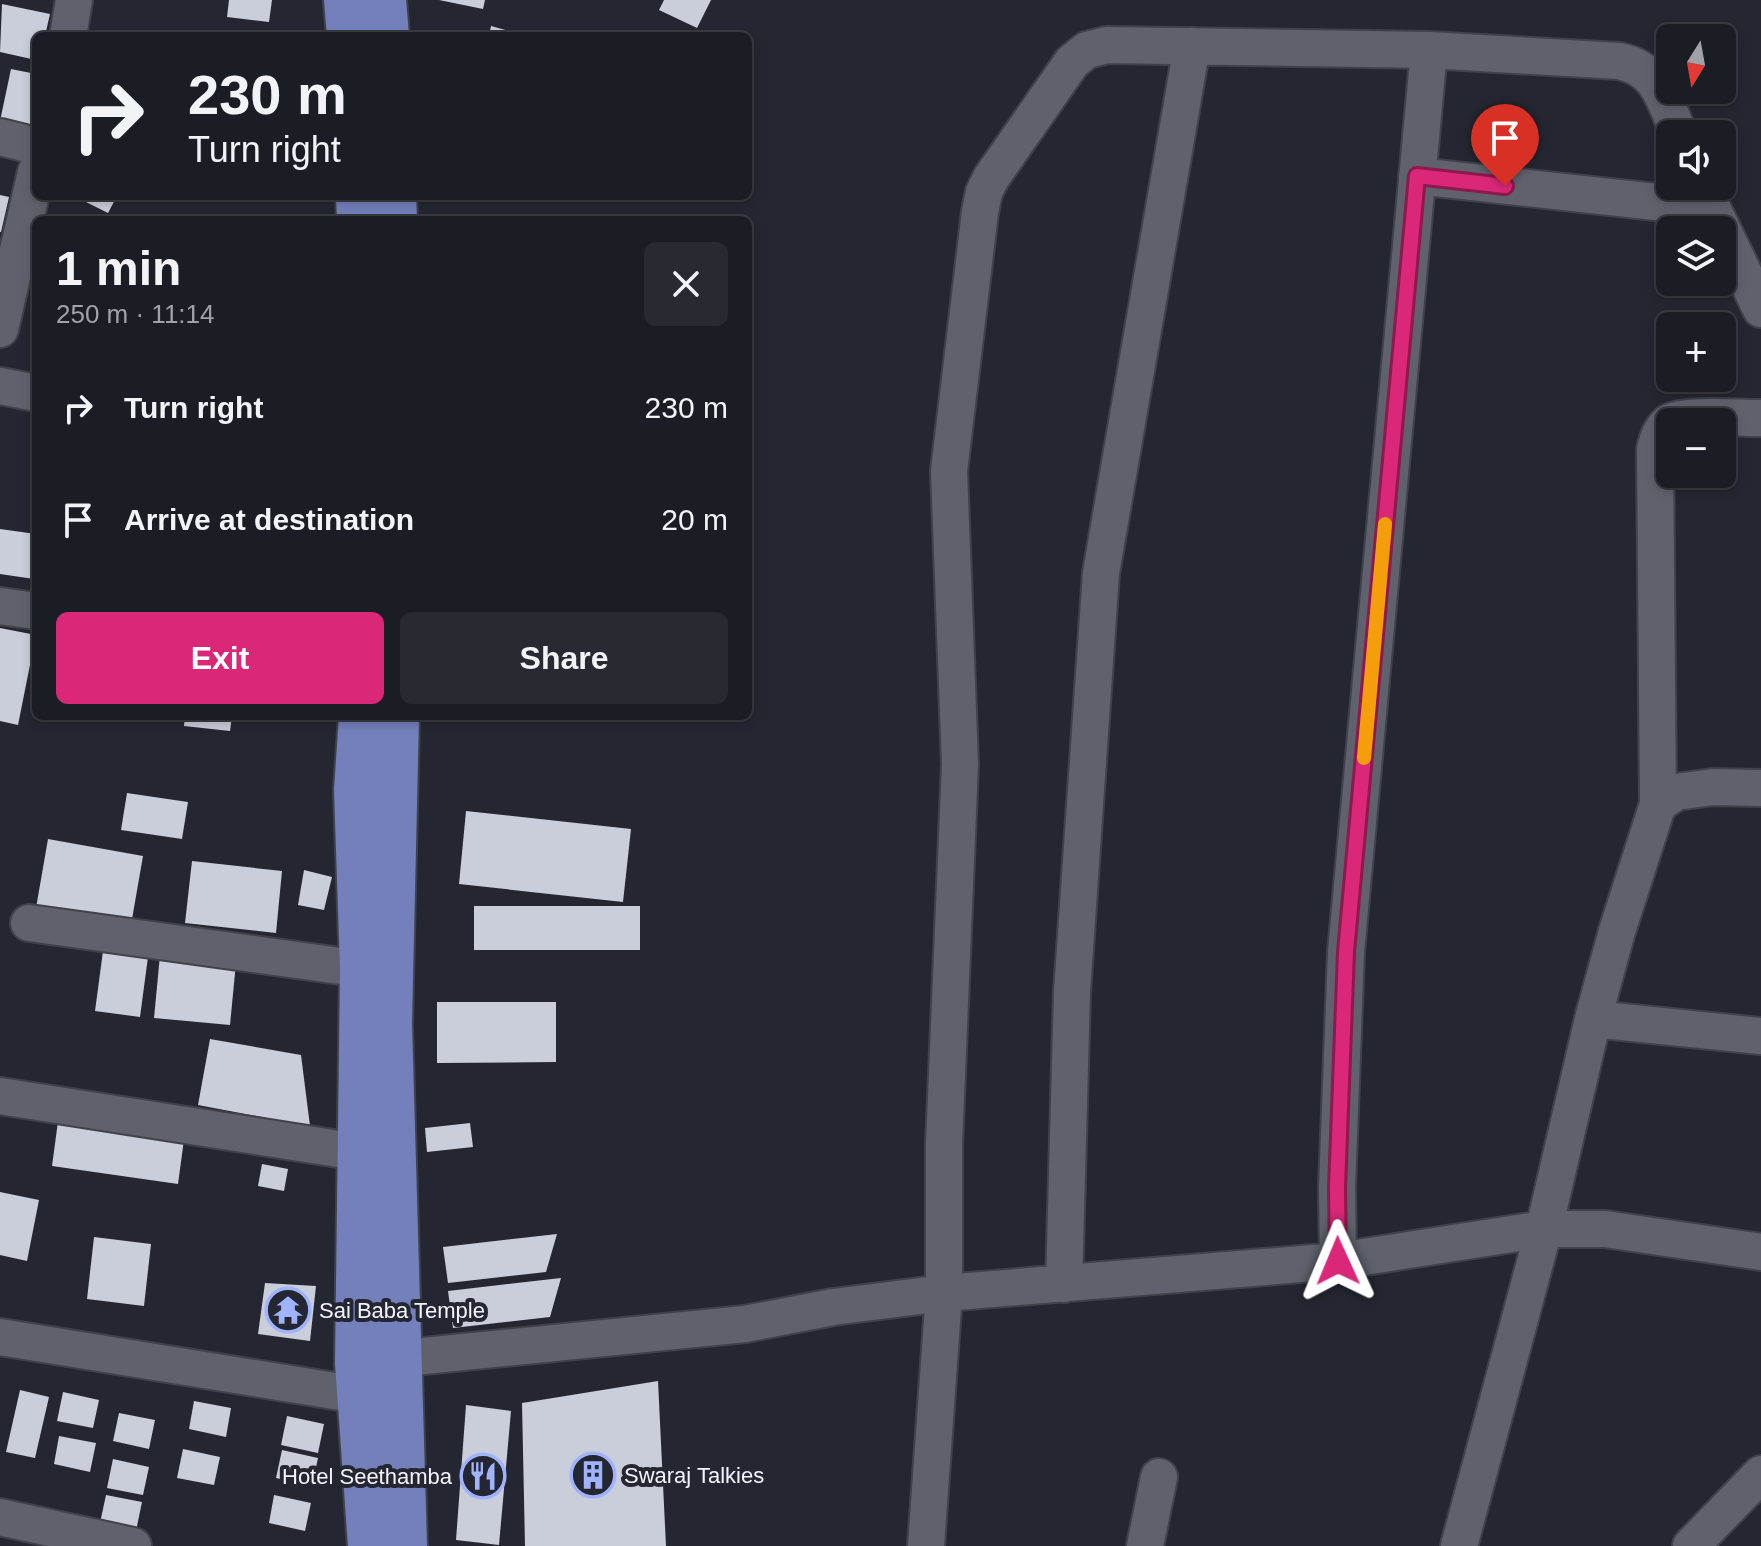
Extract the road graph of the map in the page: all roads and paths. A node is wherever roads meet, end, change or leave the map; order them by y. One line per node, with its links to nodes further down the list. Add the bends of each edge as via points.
1 (74, 0): 4 (street)
2 (346, 0): 5 (main road)
3 (384, 0): 6 (main road)
4 (69, 32)
5 (349, 32)
6 (387, 32)
7 (1192, 46): 8 (street); 36 (street, via 1101,573 1072,992); 37 (street, via 1107,45 1087,50 1072,62 984,192 948,488 960,764 944,1145)
8 (1429, 50): 9 (street, via 1635,64 1650,74); 12 (street)
9 (1672, 120)
10 (0, 137): 11 (street)
11 (32, 145)
12 (1417, 176): 14 (street); 35 (street, via 1346,952)
13 (32, 189): 17 (street)
14 (1656, 193)
15 (1707, 200): 16 (street)
16 (1761, 309)
17 (0, 329)
18 (0, 386): 19 (street)
19 (32, 392)
20 (1761, 418): 26 (street, via 1684,418 1670,422 1658,436)
21 (0, 606): 22 (street)
22 (32, 610)
23 (361, 720): 28 (main road, via 356,790)
24 (397, 720): 39 (main road, via 390,1024 395,1135)
25 (1761, 788): 26 (street, via 1676,792)
26 (1658, 804): 29 (street)
27 (29, 923): 28 (street)
28 (362, 969): 32 (main road)
29 (1593, 1019): 30 (street); 33 (street)
30 (1761, 1036)
31 (0, 1096): 32 (street)
32 (358, 1152): 39 (main road)
33 (1544, 1229): 34 (street, via 1605,1229); 35 (street); 48 (street)
34 (1761, 1252)
35 (1338, 1261): 36 (street)
36 (1064, 1284): 37 (street)
37 (944, 1293): 39 (street); 46 (street)
38 (0, 1337): 39 (street)
39 (371, 1372): 44 (main road); 45 (main road)
40 (1761, 1474): 49 (street)
41 (1159, 1477): 47 (street)
42 (0, 1517): 43 (street)
43 (133, 1546)
44 (370, 1546)
45 (405, 1546)
46 (926, 1546)
47 (1145, 1546)
48 (1459, 1546)
49 (1691, 1546)

